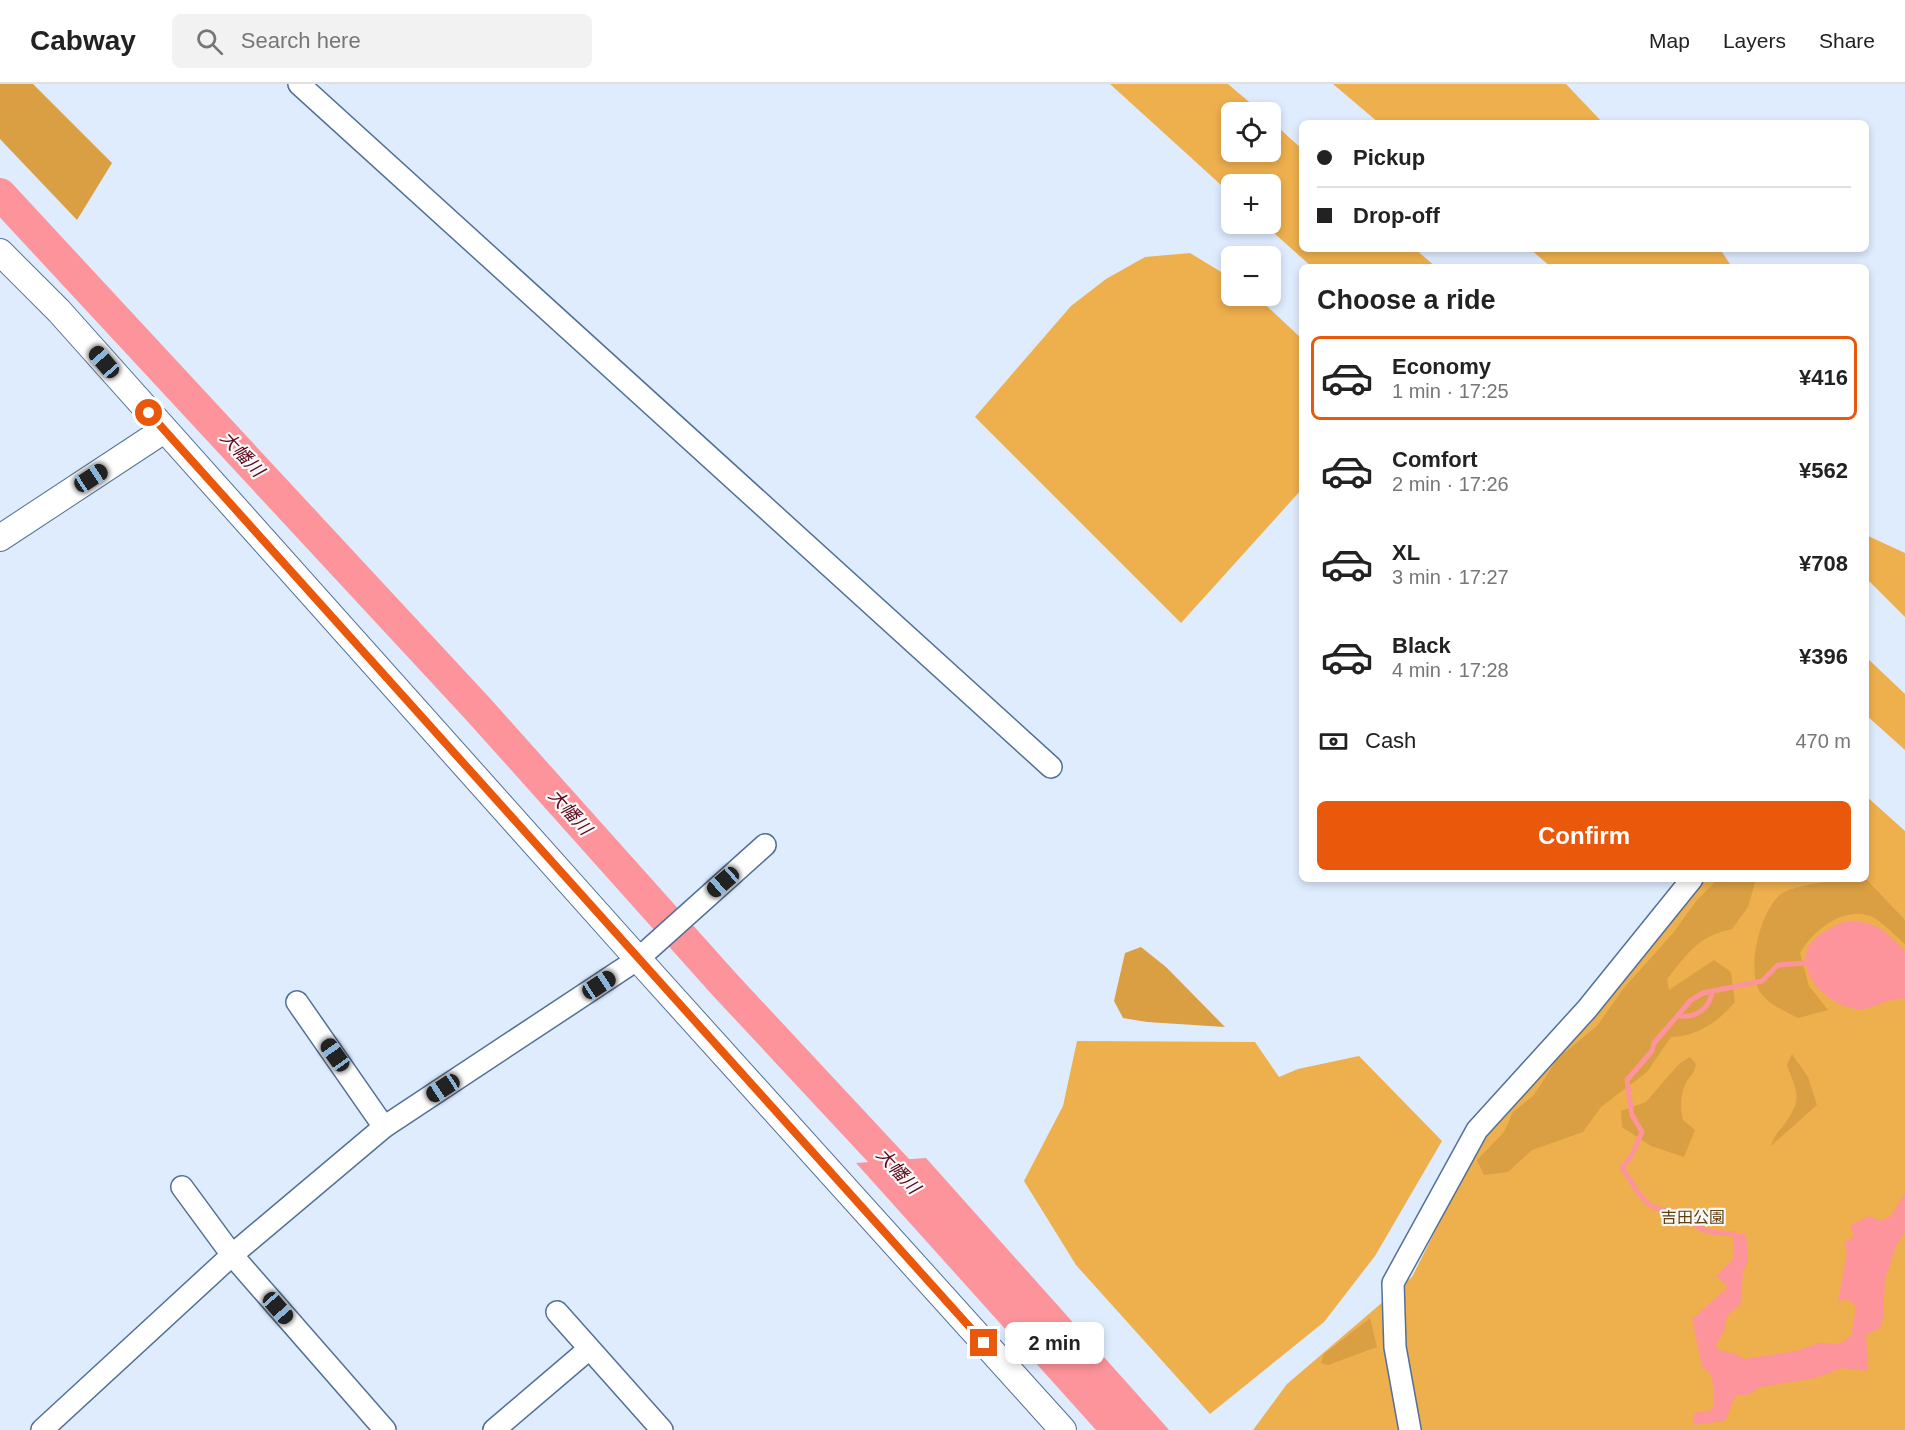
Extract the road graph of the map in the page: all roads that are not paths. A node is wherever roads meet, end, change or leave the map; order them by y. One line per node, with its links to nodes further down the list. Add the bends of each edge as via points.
1 (298, 84): 5 (street)
2 (0, 252): 3 (street, via 59,311)
3 (164, 430): 4 (street); 8 (street)
4 (0, 538)
5 (1051, 767)
6 (765, 845): 8 (street)
7 (1690, 882): 20 (street, via 1587,1009 1477,1130 1393,1283 1395,1347)
8 (646, 952): 10 (street); 19 (street)
9 (297, 1002): 10 (street)
10 (384, 1127): 12 (street)
11 (182, 1187): 12 (street)
12 (232, 1255): 16 (street); 17 (street)
13 (557, 1312): 14 (street)
14 (589, 1349): 15 (street); 18 (street)
15 (652, 1427)
16 (42, 1430)
17 (385, 1430)
18 (494, 1430)
19 (1063, 1430)
20 (1410, 1430)

